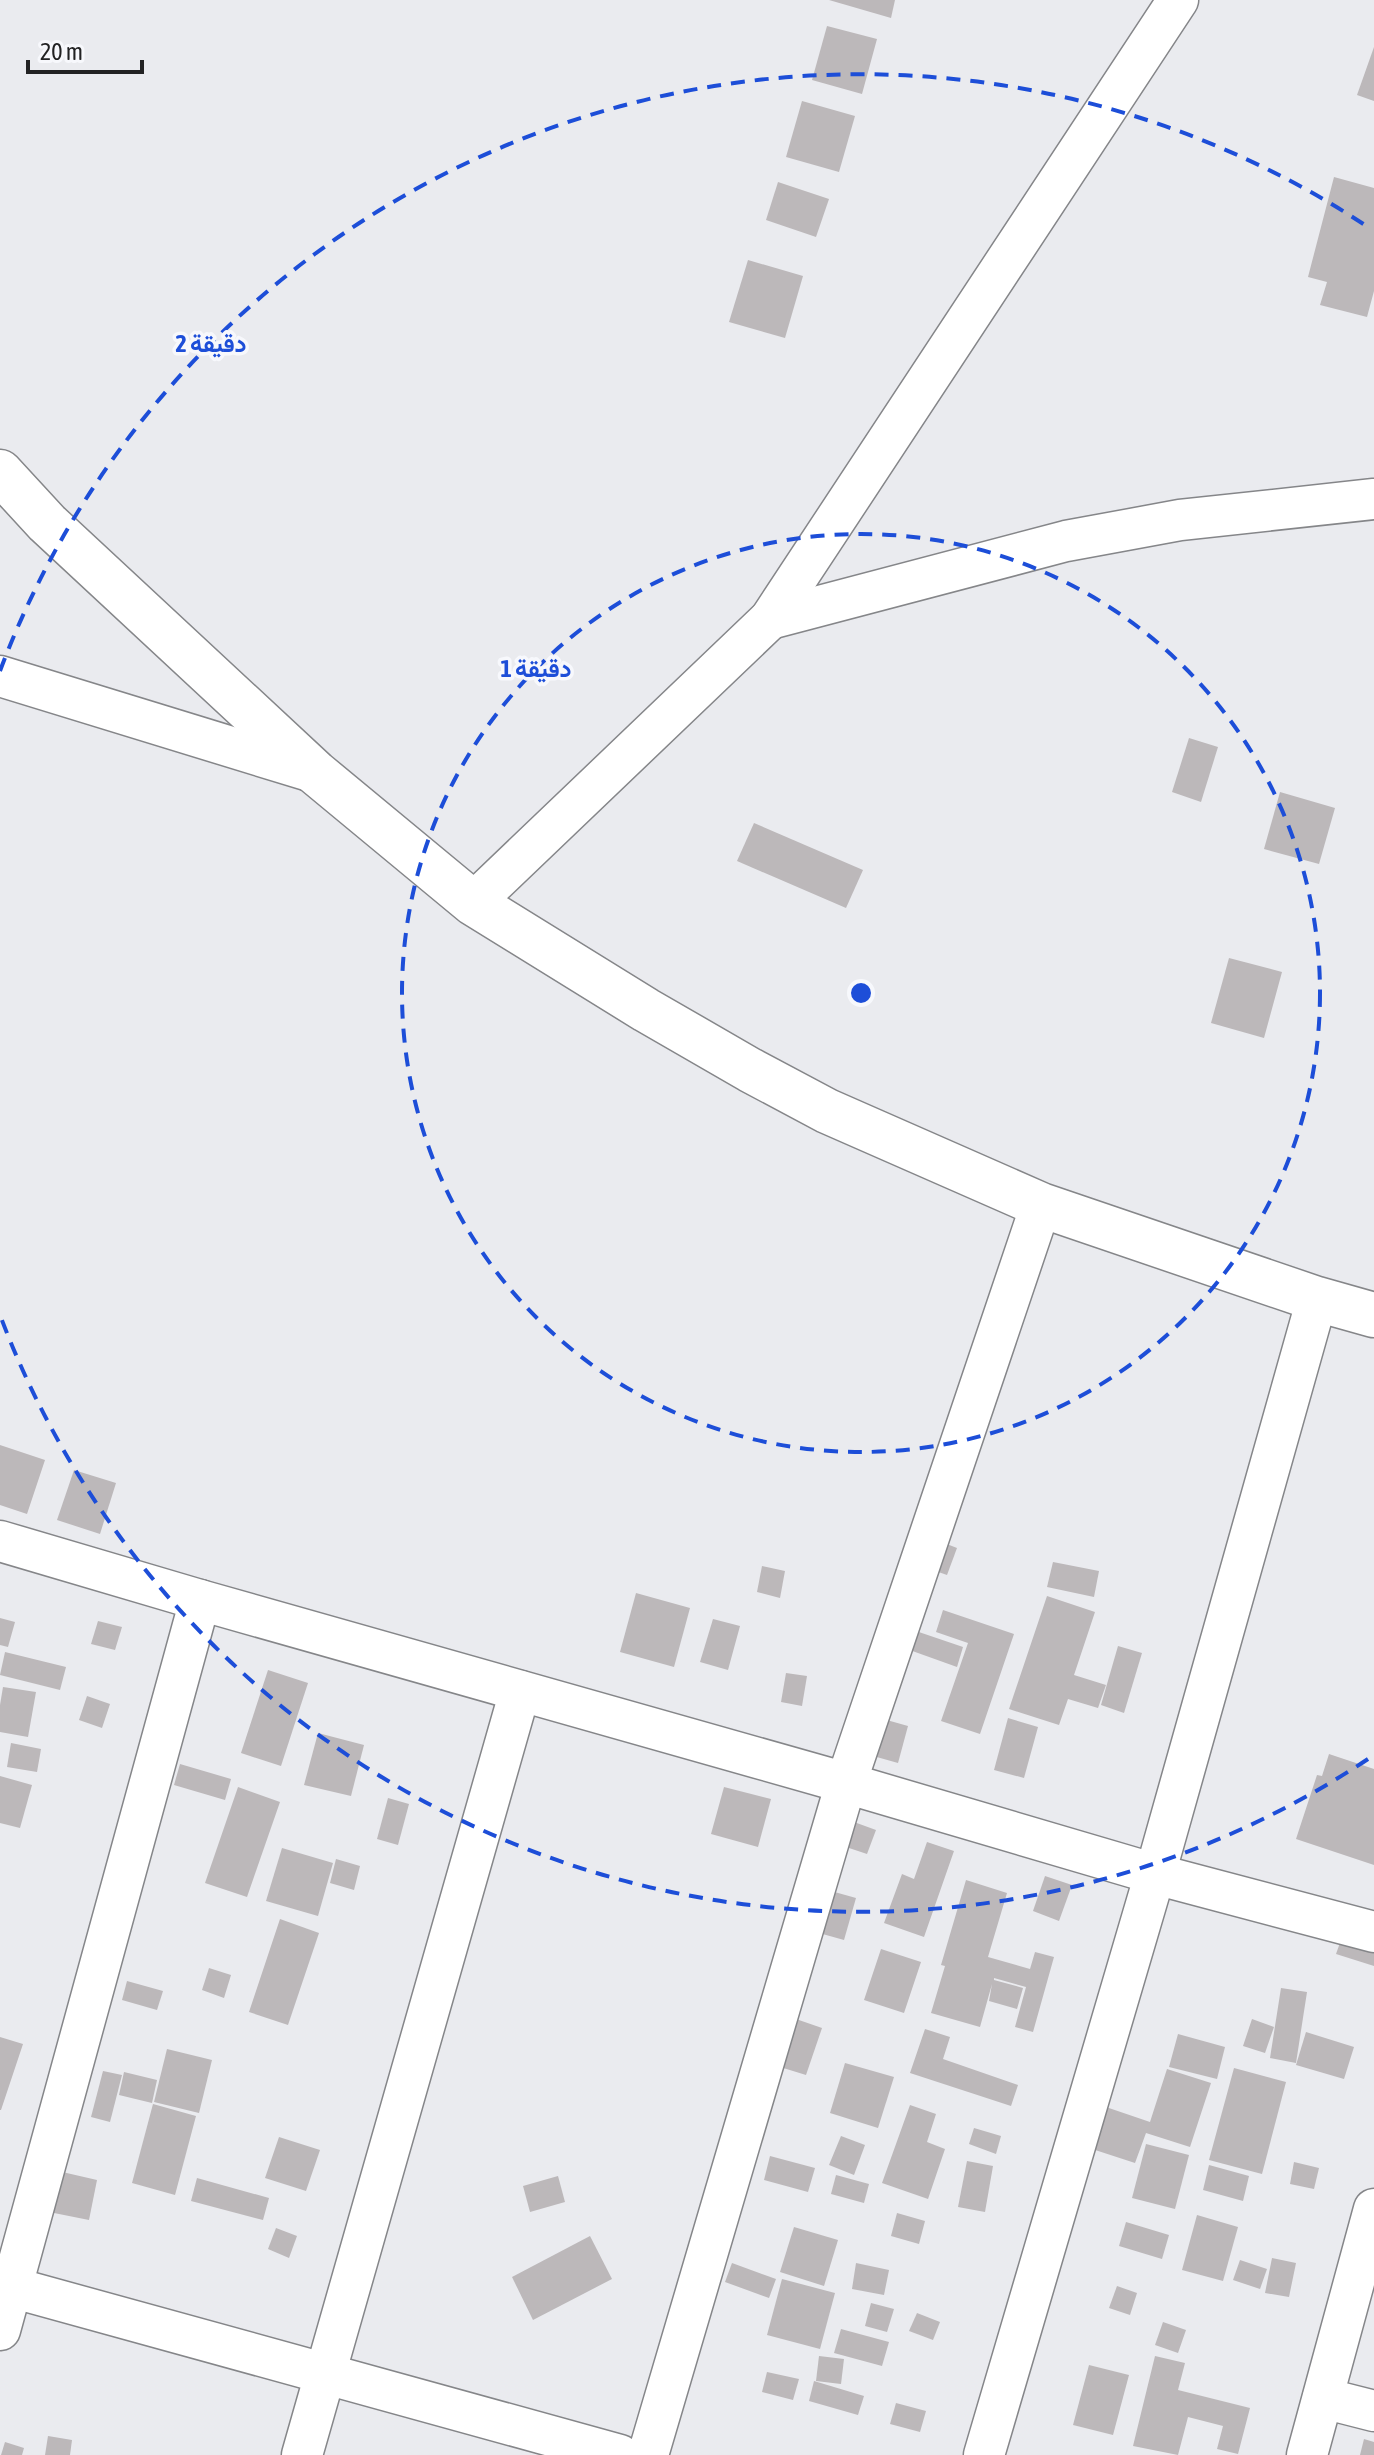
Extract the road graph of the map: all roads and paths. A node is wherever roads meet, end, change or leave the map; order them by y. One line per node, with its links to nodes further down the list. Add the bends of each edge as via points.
1 (1178, 0): 4 (street)
2 (0, 472): 6 (main road, via 47,523)
3 (1374, 499): 4 (street, via 1180,520 1066,541)
4 (770, 619): 7 (street)
5 (0, 676): 6 (street)
6 (316, 773): 7 (main road)
7 (473, 903): 8 (main road, via 788,1091)
8 (1041, 1205): 9 (main road); 14 (street)
9 (1317, 1299): 10 (main road); 15 (street)
10 (1374, 1315)
11 (0, 1541): 12 (street)
12 (200, 1600): 13 (street); 18 (street)
13 (520, 1691): 14 (street); 20 (street)
14 (846, 1783): 15 (street); 25 (street)
15 (1155, 1874): 16 (street); 26 (street)
16 (1374, 1932)
17 (1374, 2209): 21 (street)
18 (6, 2286): 19 (street); 20 (street)
19 (0, 2330)
20 (324, 2373): 23 (street); 24 (street)
21 (1323, 2398): 22 (street); 27 (street)
22 (1374, 2411)
23 (302, 2455)
24 (620, 2455)
25 (648, 2455)
26 (984, 2455)
27 (1307, 2455)

